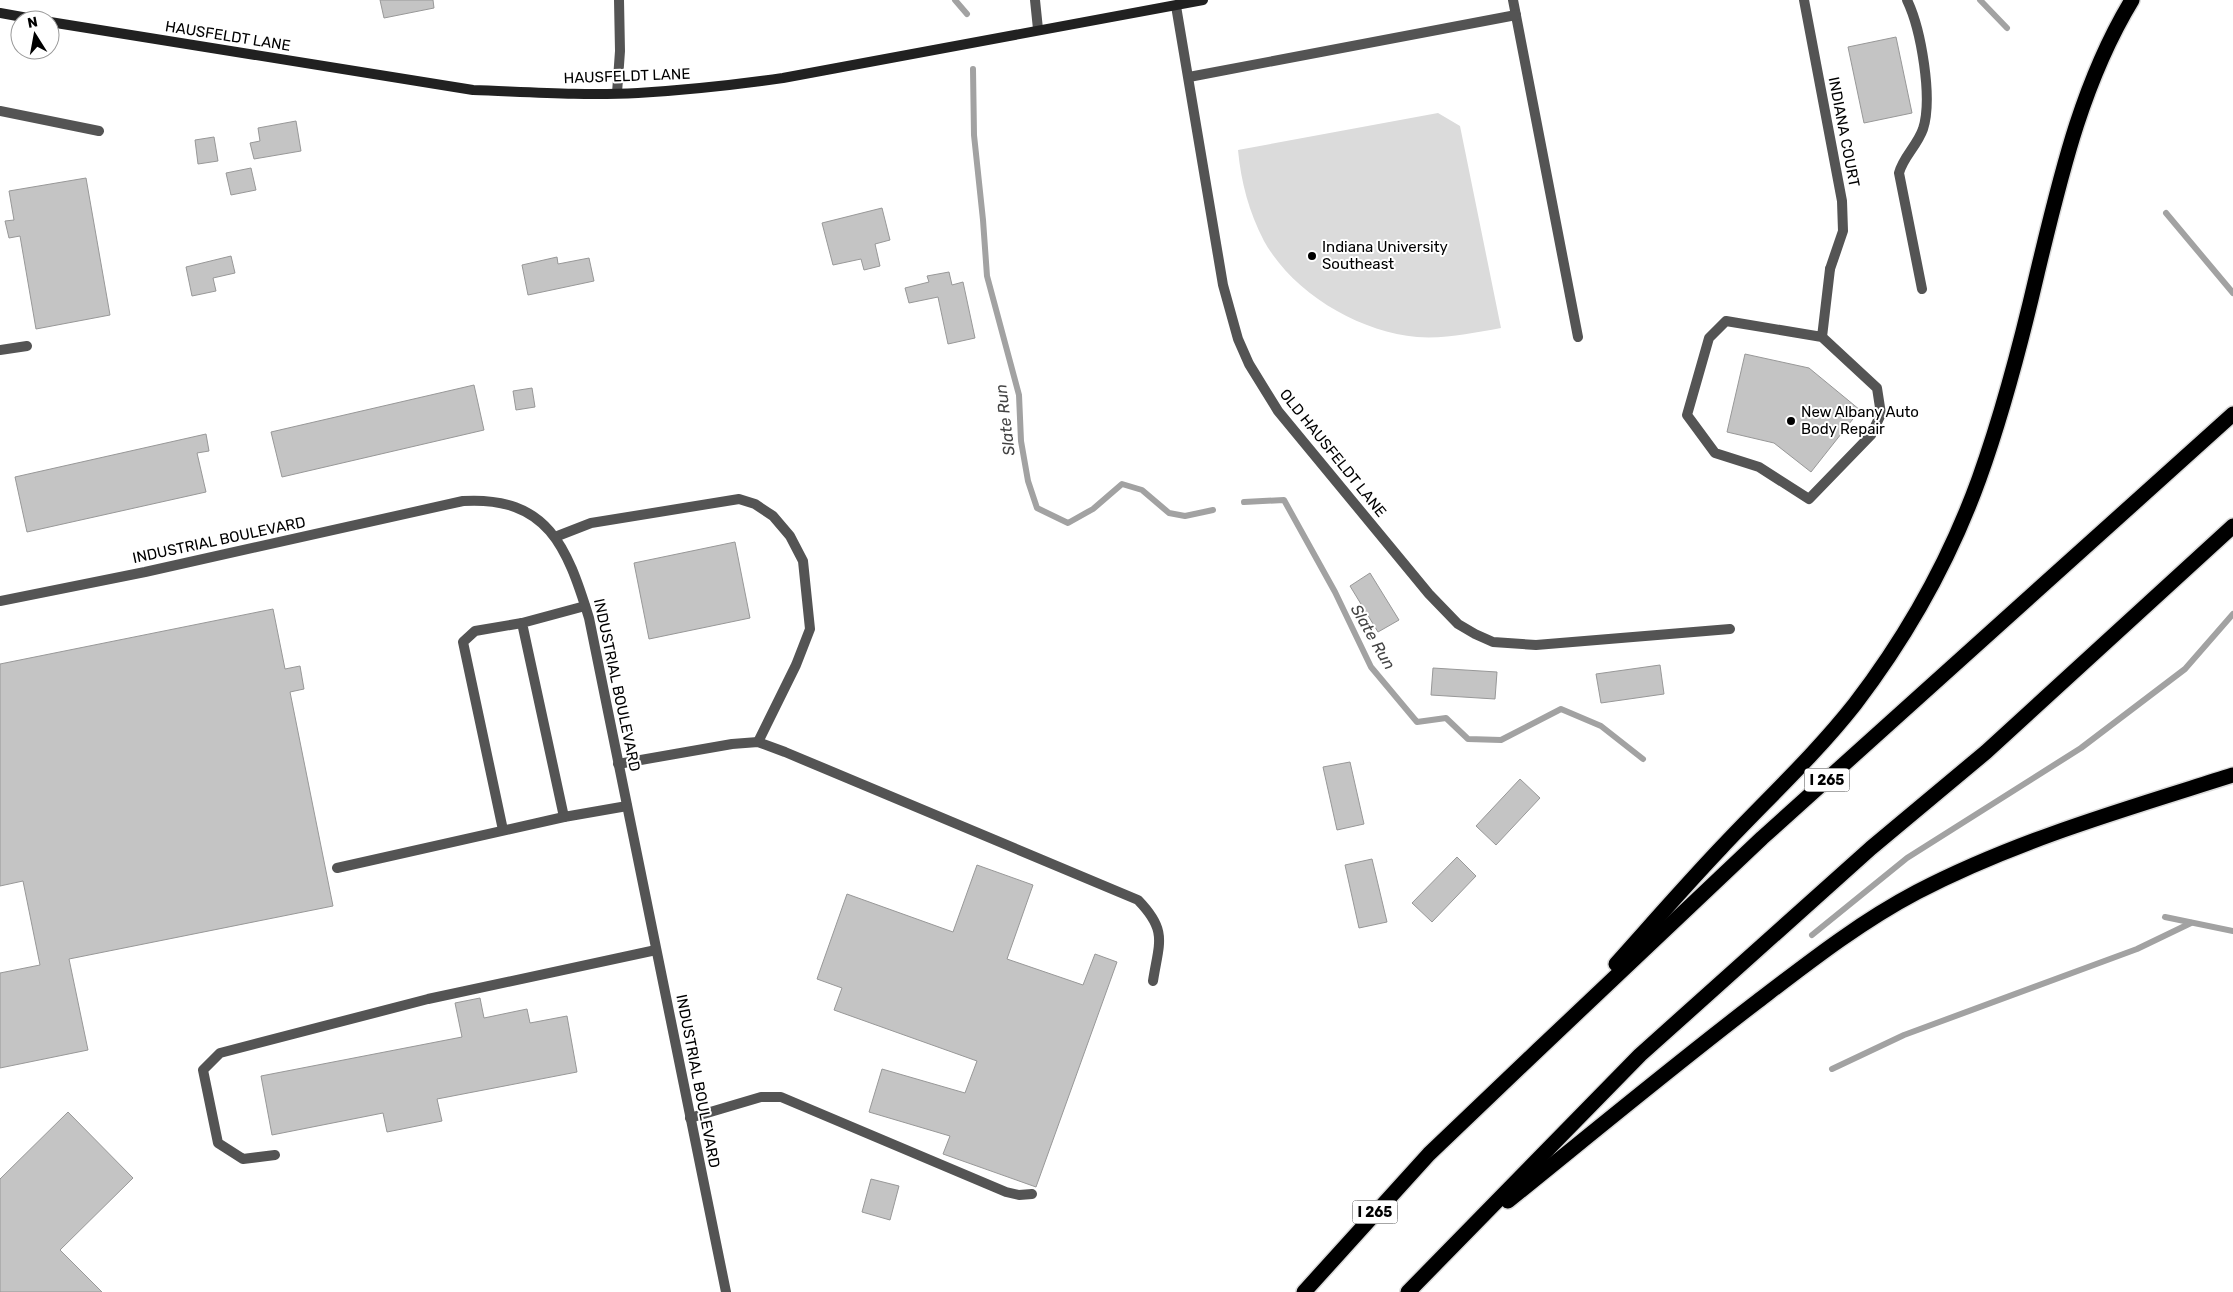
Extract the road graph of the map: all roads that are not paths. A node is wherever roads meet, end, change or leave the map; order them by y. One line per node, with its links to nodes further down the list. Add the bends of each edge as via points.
1 (620, 0): 13 (street)
2 (1035, 0): 11 (street)
3 (1203, 0): 8 (street, HAUSFELDT LANE)
4 (1513, 0): 9 (street)
5 (1804, 0): 17 (street, INDIANA COURT, via 1842,201 1843,230 1830,269)
6 (1907, 0): 16 (street, via 1921,44 1926,114 1917,143 1902,163 1899,173)
7 (2132, 0): 37 (highway, via 2094,74 2074,128 1998,421 1954,540 1925,597 1892,652 1813,753 1716,854)
8 (1176, 6): 11 (street, HAUSFELDT LANE); 12 (street, OLD HAUSFELDT LANE)
9 (1516, 15): 12 (street); 18 (street)
10 (60, 24): 13 (street, HAUSFELDT LANE, via 473,90 526,94)
11 (1038, 29): 13 (street, HAUSFELDT LANE, via 774,79 712,88)
12 (1189, 77): 27 (street, OLD HAUSFELDT LANE, via 1223,285 1238,339 1249,364 1278,411 1434,600 1458,624 1475,634 1493,642 1513,644)
13 (617, 93)
14 (0, 111): 15 (street)
15 (99, 131)
16 (1922, 289)
17 (1822, 337): 17 (street, via 1726,321 1709,338 1687,415 1715,453 1759,468 1809,499 1871,435 1882,414 1877,388)
18 (1578, 338)
19 (27, 346): 20 (street)
20 (0, 350)
21 (2233, 414): 37 (highway, I 265, via 1769,832)
22 (2233, 526): 41 (highway, via 1986,752 1871,848 1640,1055)
23 (555, 536): 24 (street, INDUSTRIAL BOULEVARD, via 531,514 510,504 488,499 463,501 174,566); 25 (street, INDUSTRIAL BOULEVARD, via 562,545); 28 (street, via 591,523 739,499 755,504 772,516 790,536 803,561 810,629)
24 (0, 601)
25 (585, 606): 26 (street); 29 (street, INDUSTRIAL BOULEVARD)
26 (522, 623): 32 (street); 33 (street, via 475,631 463,642)
27 (1730, 629)
28 (758, 742): 29 (street); 36 (street, via 1138,900 1150,913 1160,936)
29 (618, 764): 31 (street, INDUSTRIAL BOULEVARD)
30 (2233, 775): 41 (highway, via 2018,847 1916,893 1867,922 1692,1051)
31 (627, 806): 32 (street); 35 (street, INDUSTRIAL BOULEVARD)
32 (564, 817): 33 (street)
33 (503, 830): 34 (street)
34 (337, 868)
35 (656, 950): 38 (street, INDUSTRIAL BOULEVARD); 39 (street, via 428,999 220,1054 203,1070 218,1143 243,1158)
36 (1153, 981)
37 (1538, 1050): 43 (highway, I 265, via 1429,1154)
38 (690, 1118): 40 (street, via 760,1097 781,1097 1006,1192); 42 (street, INDUSTRIAL BOULEVARD)
39 (275, 1155)
40 (1032, 1194)
41 (1450, 1248): 44 (highway)
42 (726, 1292)
43 (1304, 1292)
44 (1408, 1292)

